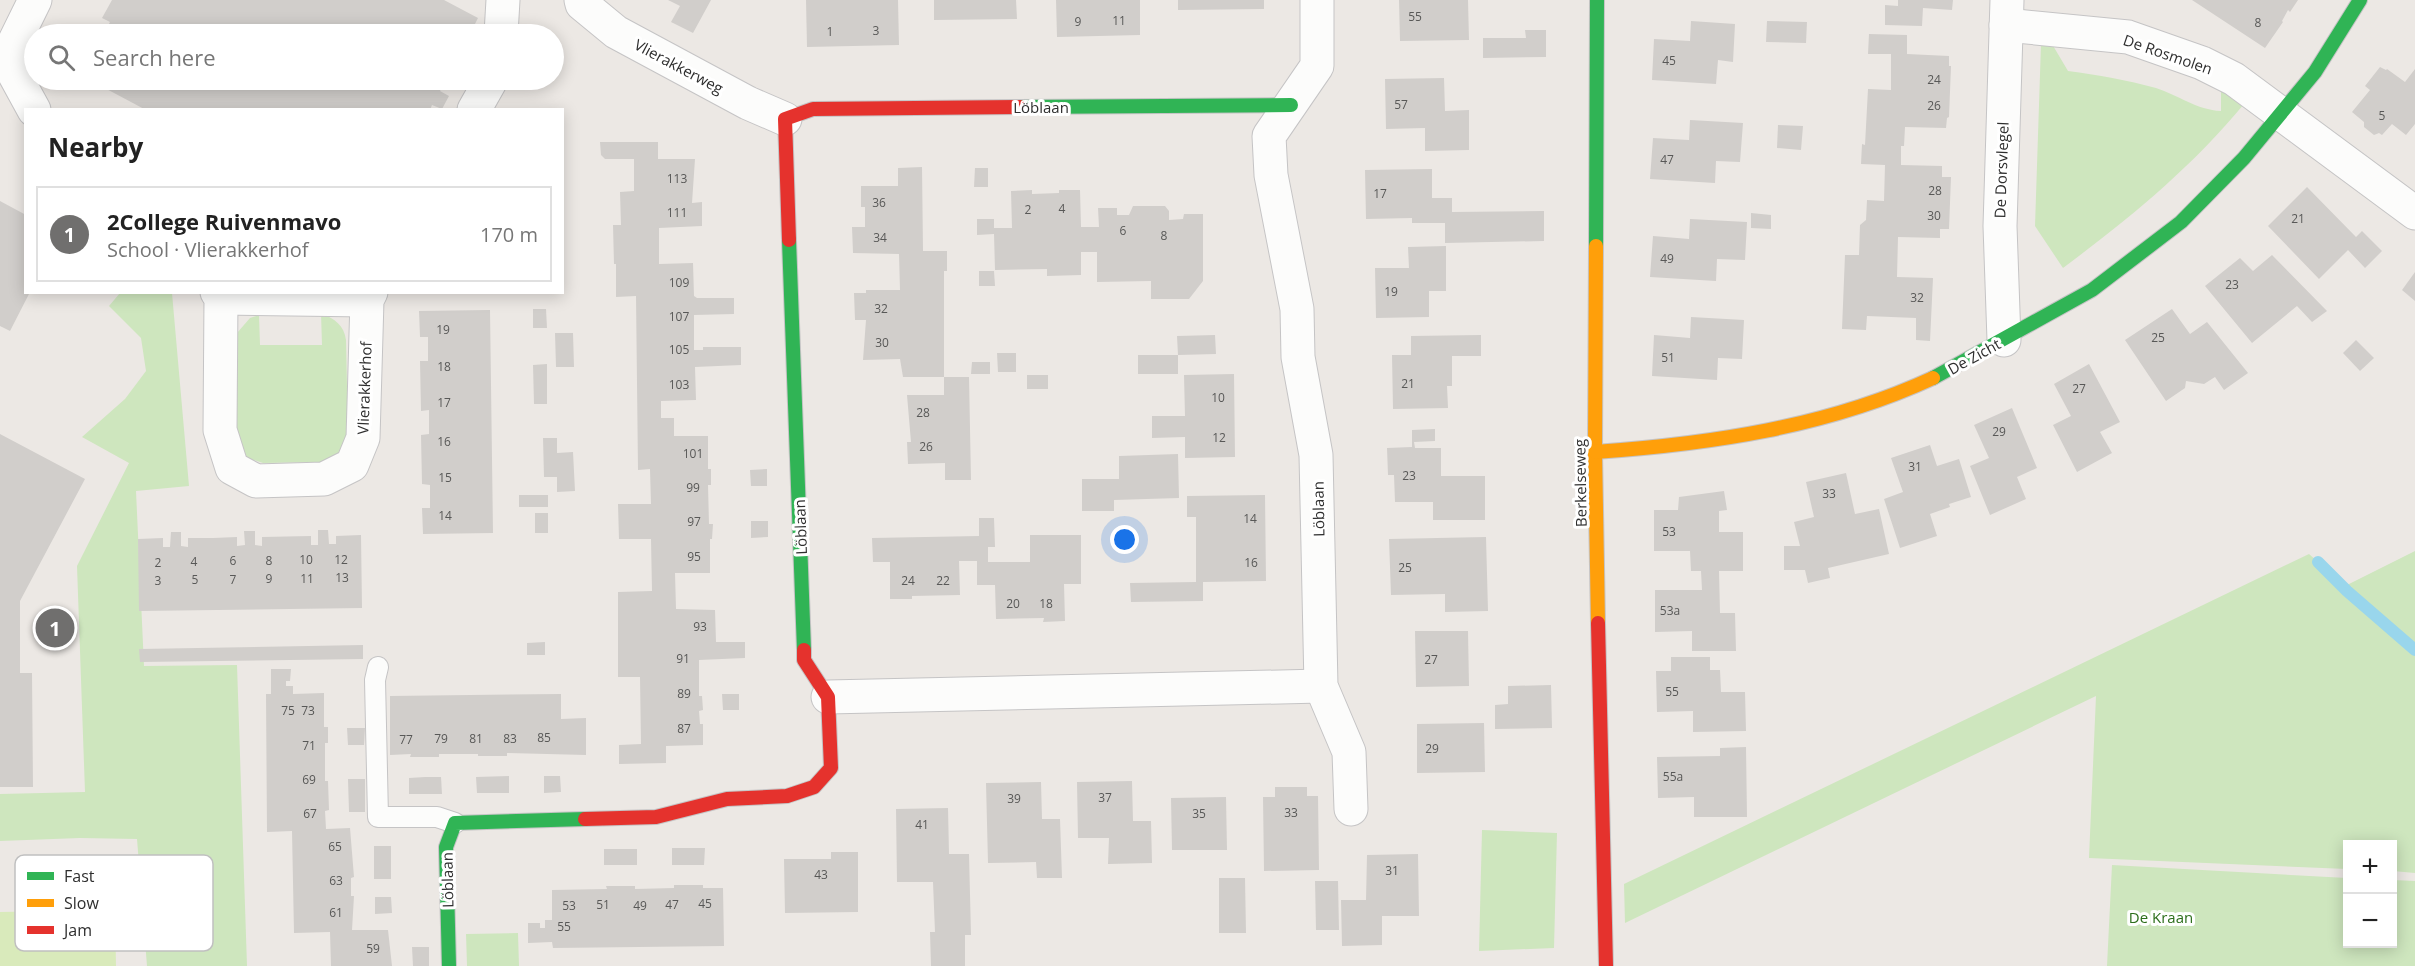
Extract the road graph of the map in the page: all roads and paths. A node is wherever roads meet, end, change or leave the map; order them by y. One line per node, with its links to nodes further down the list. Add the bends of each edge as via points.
1 (35, 0): 11 (street, via 6,59)
2 (502, 0): 8 (street)
3 (581, 0): 14 (street, Vlierakkerweg, via 616,32)
4 (1317, 0): 10 (street, via 1317,66)
5 (1597, 0): 19 (street, Berkelseweg)
6 (2360, 0): 13 (street, De Zicht, via 2315,72)
7 (2006, 13): 13 (street, De Rosmolen, via 2128,37 2202,63 2234,79); 18 (street, De Dorsvlegel, via 2000,226)
8 (501, 24)
9 (485, 90): 12 (street)
10 (1291, 105): 14 (street, Löblaan, via 813,109); 21 (street, Löblaan, via 1269,136 1271,175 1297,309 1298,357 1316,455)
11 (33, 108)
12 (475, 108)
13 (2281, 113): 15 (street); 18 (street, De Zicht, via 2244,158 2181,222 2092,290)
14 (785, 119): 22 (street, Löblaan, via 804,660)
15 (2415, 213)
16 (219, 295): 17 (street, Vlierakkerhof); 17 (street, Vlierakkerhof, via 220,430 232,468 256,481 324,479 352,465 363,438)
17 (369, 296)
18 (2004, 340): 19 (street, De Zicht, via 1899,394 1823,417 1759,433)
19 (1595, 452): 26 (street, Berkelseweg)
20 (378, 667): 24 (lane, via 378,817 437,817)
21 (1322, 686): 22 (street); 23 (street, Löblaan, via 1349,752)
22 (828, 698): 24 (street, Löblaan, via 831,768 814,786 787,796 727,799 656,817)
23 (1351, 810)
24 (454, 823): 25 (street, Löblaan, via 446,847)
25 (449, 966)
26 (1606, 966)

